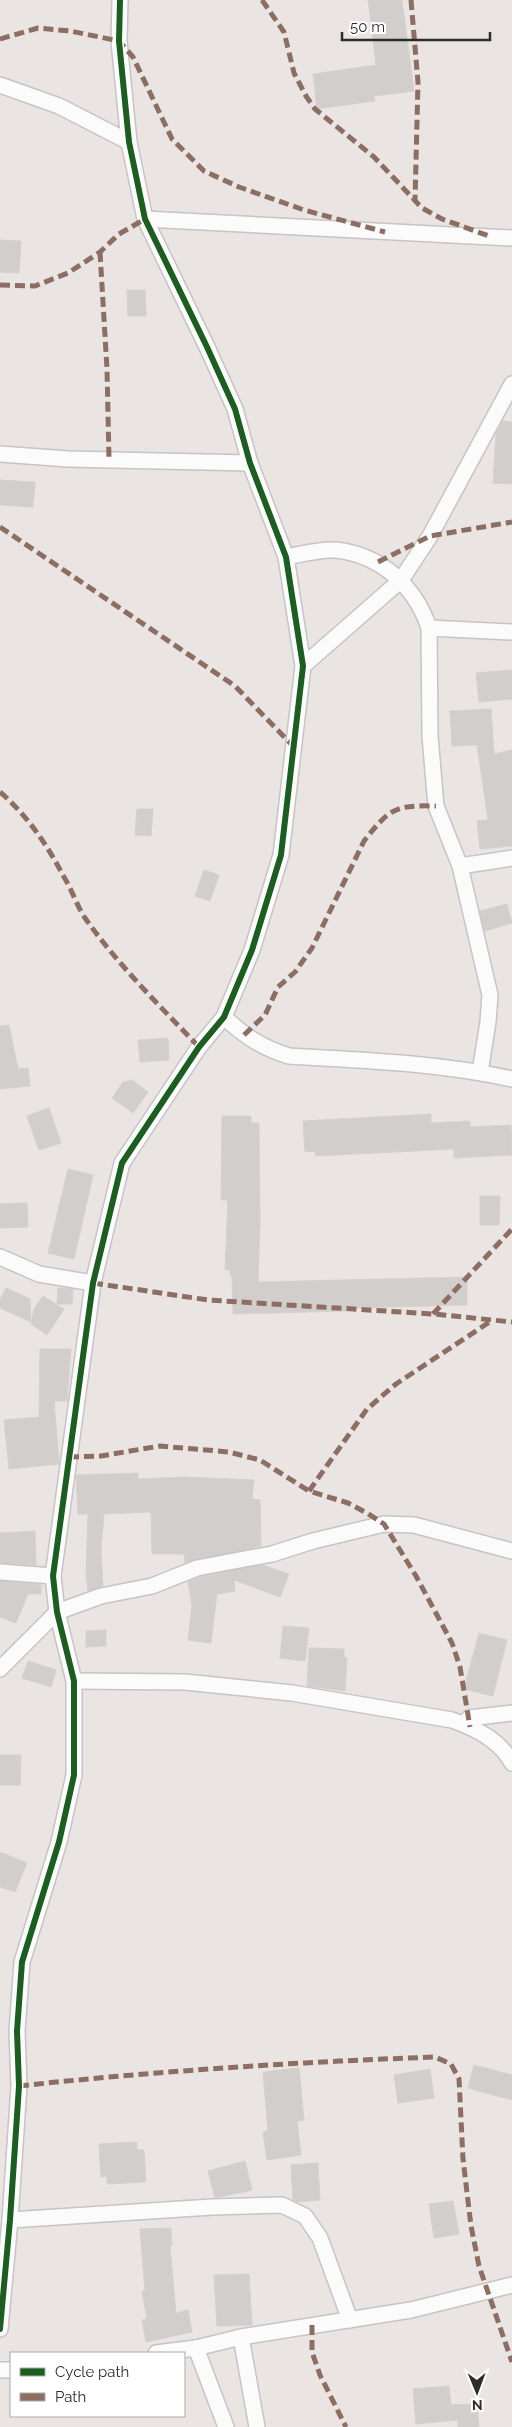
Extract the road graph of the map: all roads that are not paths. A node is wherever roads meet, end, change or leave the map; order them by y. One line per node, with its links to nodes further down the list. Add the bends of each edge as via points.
1 (120, 0): 3 (street, via 119,41)
2 (0, 85): 3 (street, via 59,106)
3 (129, 142): 4 (street)
4 (145, 219): 5 (street); 8 (street, via 235,409)
5 (512, 238)
6 (512, 384): 10 (street, via 430,536)
7 (0, 454): 8 (street)
8 (250, 463): 9 (street)
9 (286, 557): 10 (street, via 322,551 345,552 378,562); 13 (street)
10 (401, 580): 11 (street, via 418,602); 13 (street)
11 (428, 628): 12 (street); 15 (street, via 430,736 436,806)
12 (512, 632)
13 (303, 666): 16 (street, via 281,855 252,950)
14 (512, 858): 15 (street)
15 (460, 866): 17 (street, via 490,995)
16 (224, 1017): 17 (street, via 268,1050 289,1056); 20 (street, via 199,1047 122,1163)
17 (480, 1072): 18 (street)
18 (512, 1078)
19 (0, 1257): 20 (street, via 40,1274)
20 (93, 1283): 23 (street)
21 (512, 1552): 24 (street, via 414,1525 384,1524 272,1554 197,1568 152,1586 101,1596)
22 (0, 1572): 23 (street)
23 (53, 1576): 24 (street)
24 (57, 1612): 25 (street); 26 (street)
25 (0, 1669)
26 (74, 1681): 29 (street, via 185,1682 292,1693 452,1720 490,1739 507,1753); 30 (street, via 74,1775 59,1842 22,1962 17,2031 19,2086)
27 (512, 1713): 28 (street)
28 (469, 1718)
29 (512, 1763)
30 (10, 2220): 32 (street, via 282,2205 306,2216 320,2238); 33 (street)
31 (512, 2285): 32 (street, via 412,2310)
32 (350, 2320): 34 (street)
33 (0, 2329)
34 (241, 2337): 35 (street); 38 (street)
35 (196, 2348): 36 (street); 37 (street)
36 (164, 2352)
37 (226, 2427)
38 (257, 2427)

